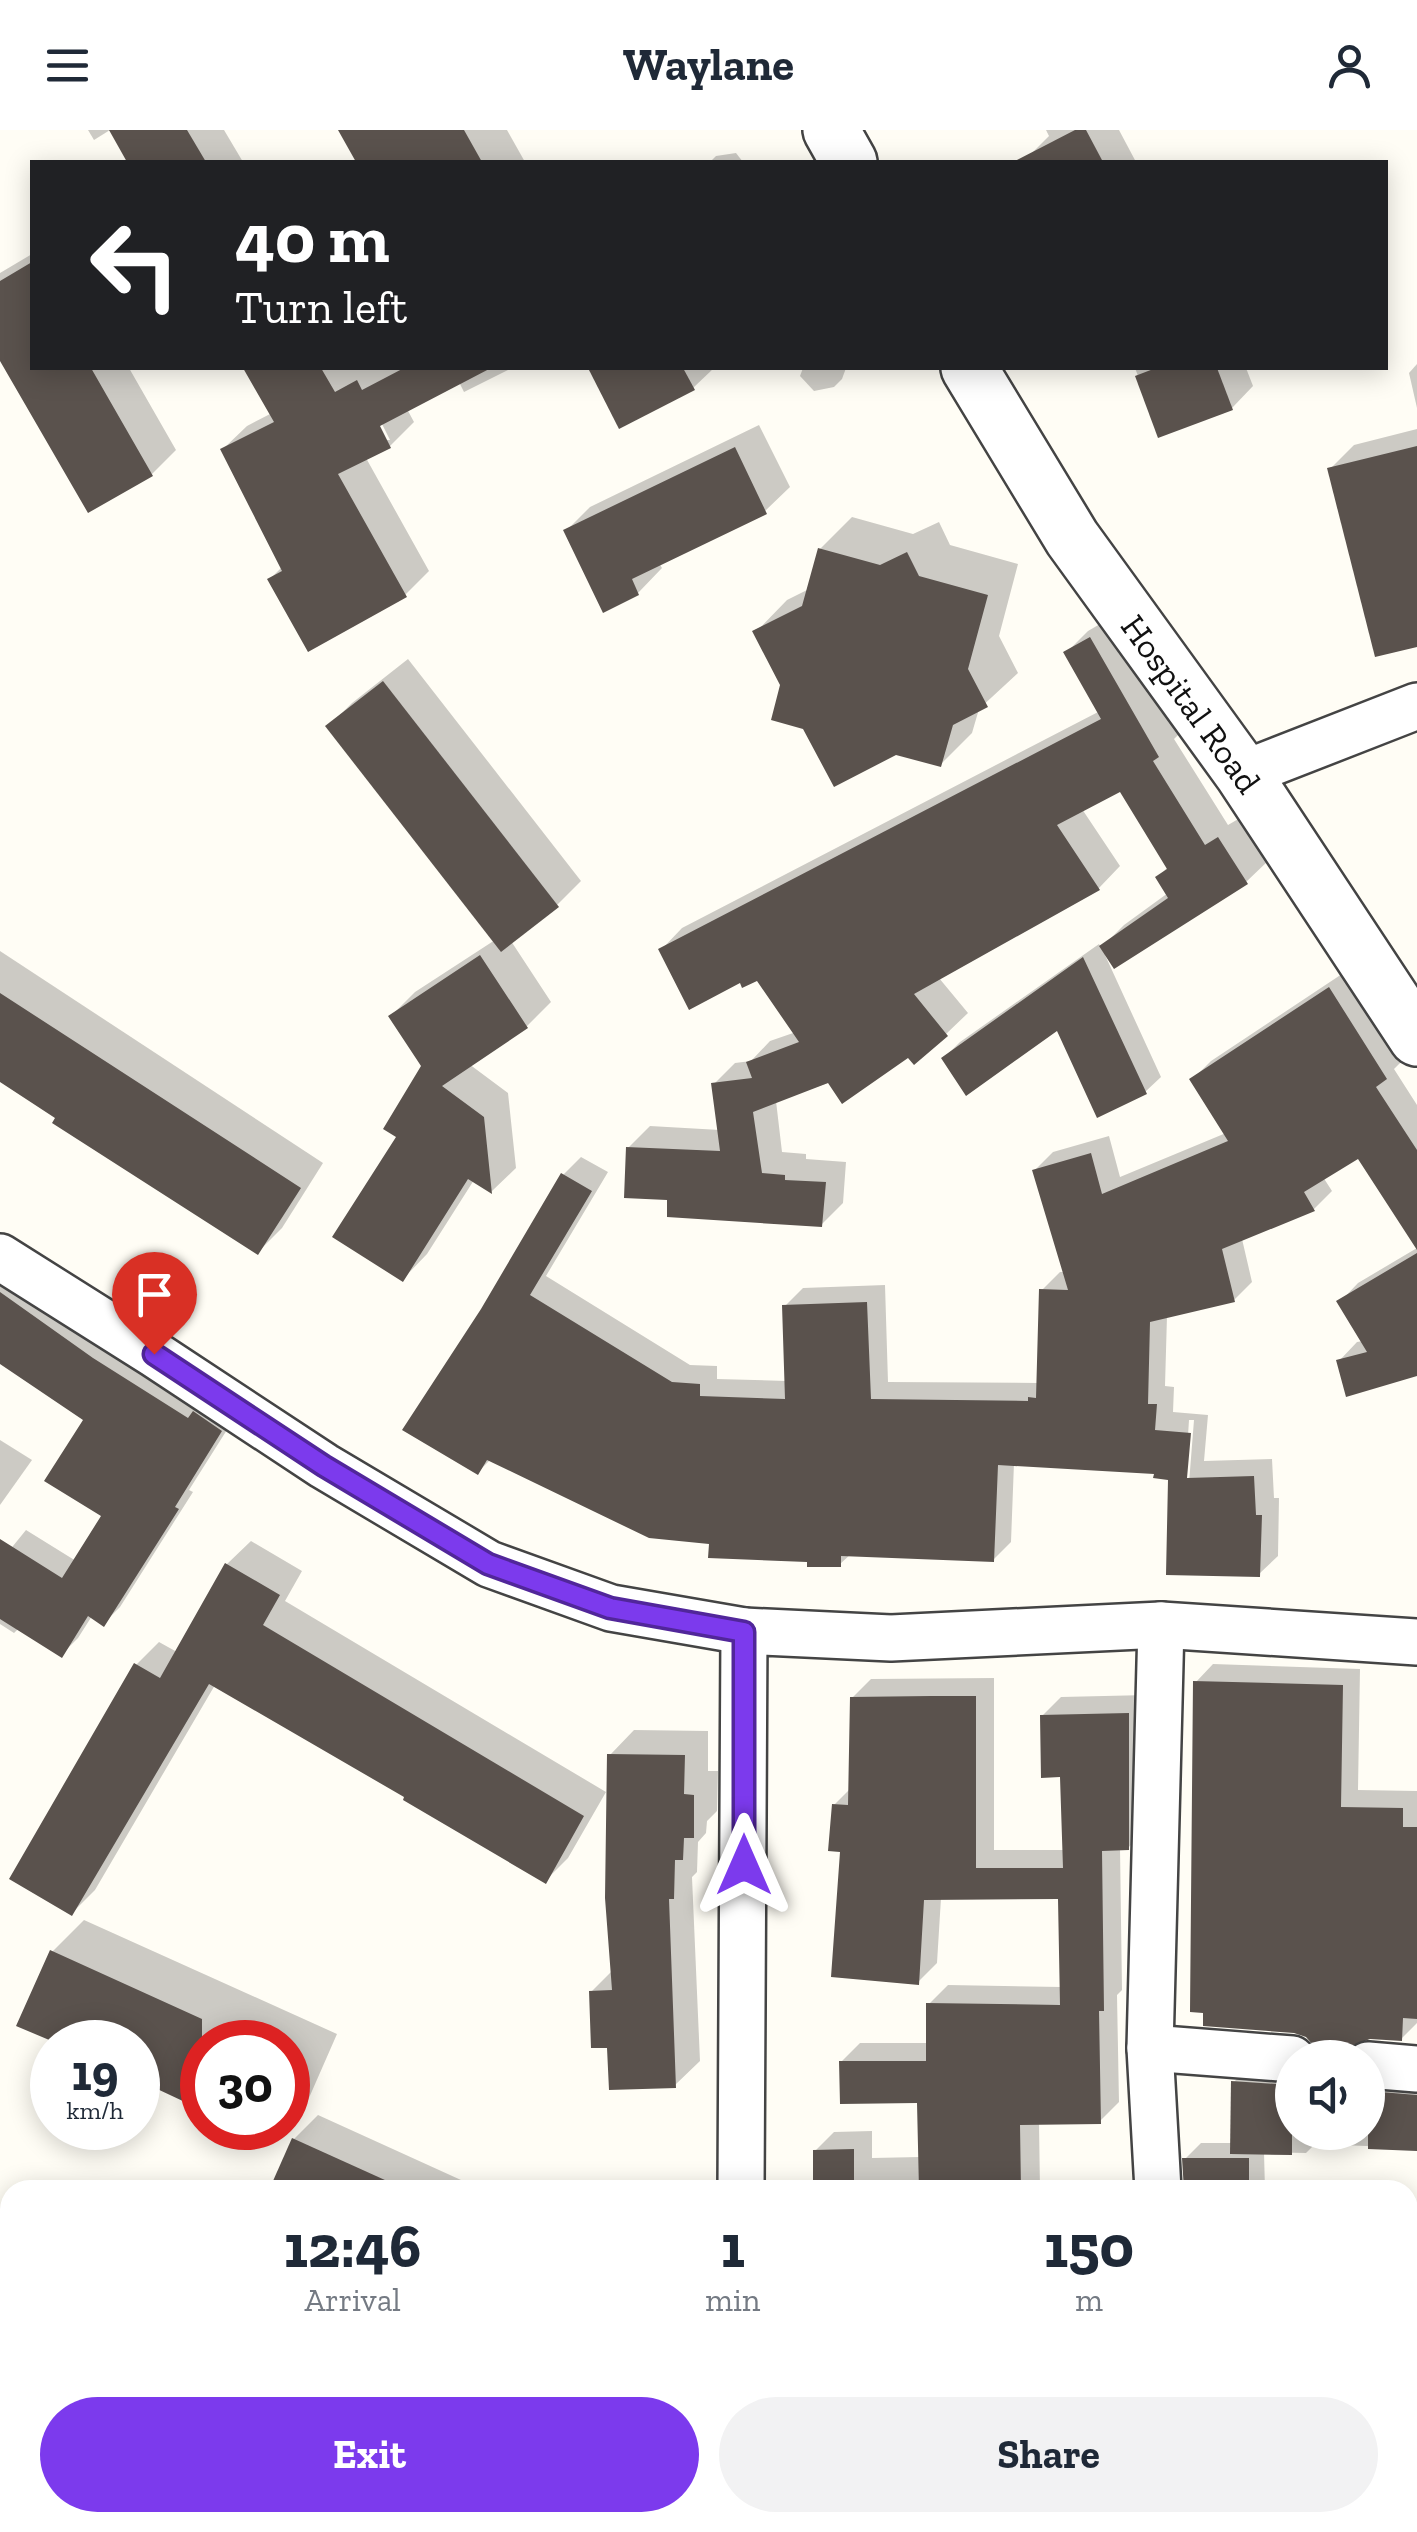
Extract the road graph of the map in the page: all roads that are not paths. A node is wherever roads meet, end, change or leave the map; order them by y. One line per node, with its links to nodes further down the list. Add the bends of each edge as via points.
1 (831, 130): 2 (street)
2 (848, 160)
3 (970, 370): 5 (street, Hospital Road, via 1072,538)
4 (1417, 706): 5 (street)
5 (1243, 774): 6 (street, Hospital Road)
6 (1417, 1038)
7 (0, 1257): 9 (street, via 488,1564 610,1608)
8 (1160, 1625): 9 (street, via 890,1638); 10 (street); 11 (street)
9 (744, 1632): 15 (street)
10 (1417, 1642)
11 (1150, 2048): 12 (street); 16 (street)
12 (1275, 2058)
13 (1385, 2066): 14 (street)
14 (1417, 2069)
15 (742, 2180)
16 (1157, 2180)

